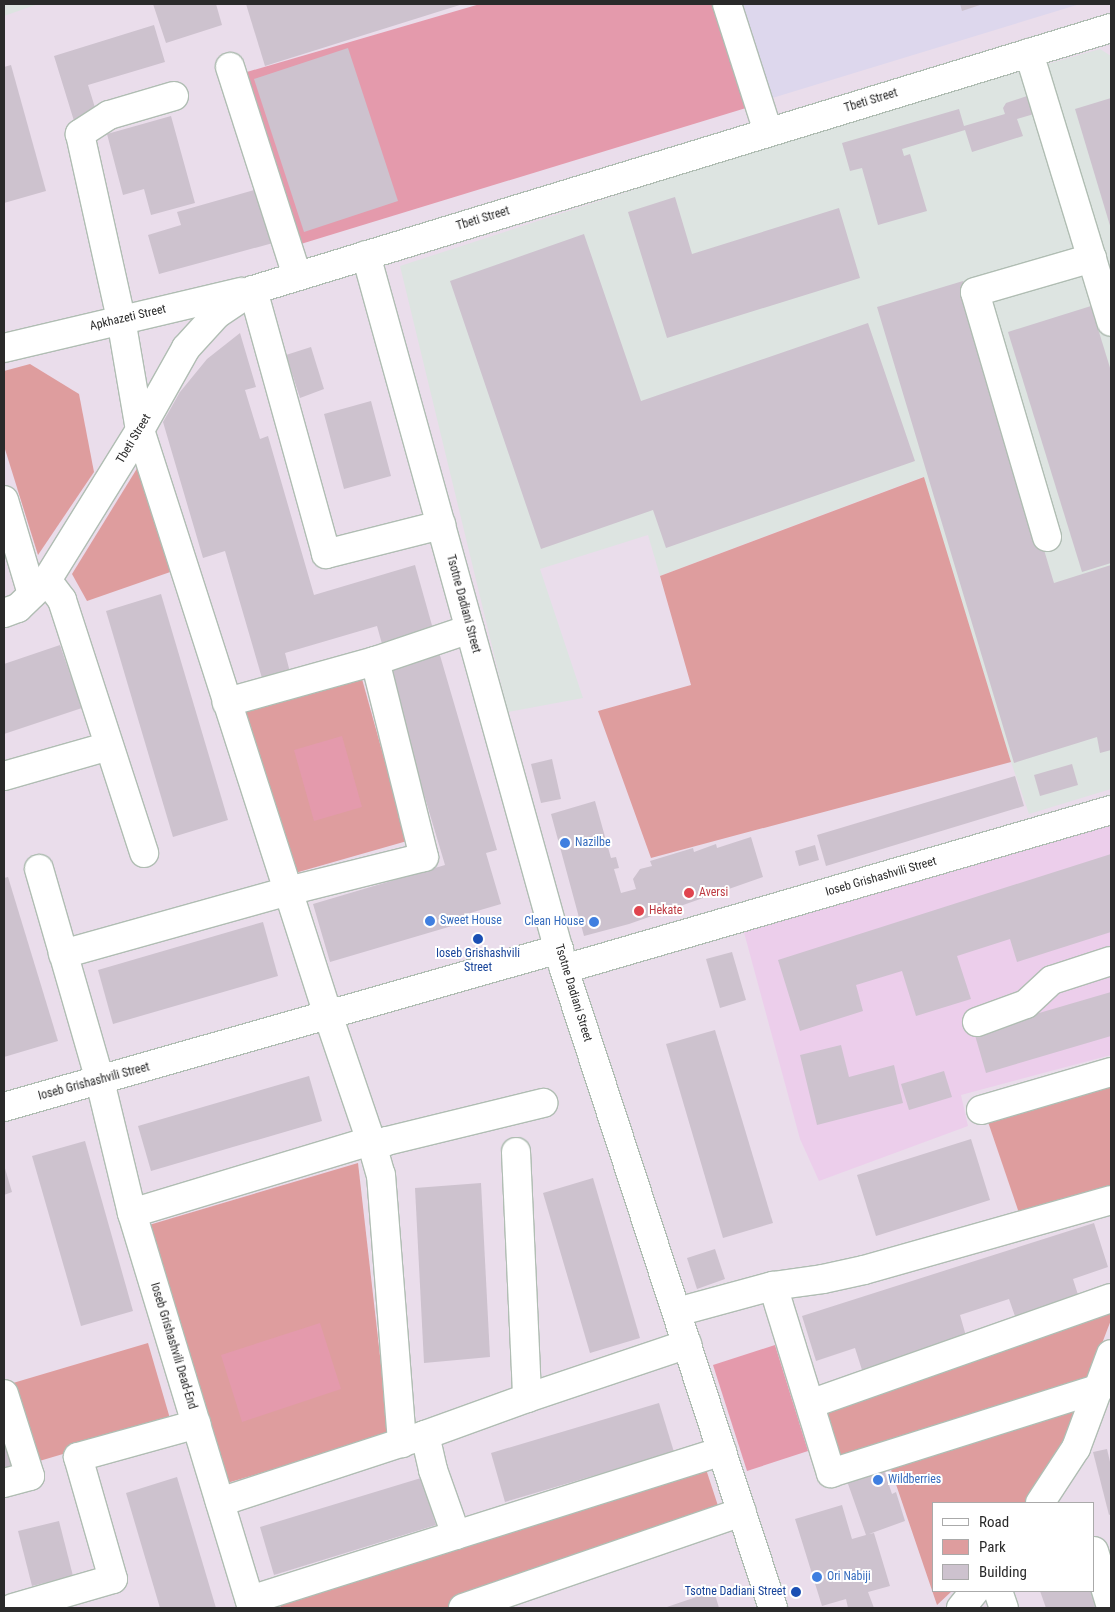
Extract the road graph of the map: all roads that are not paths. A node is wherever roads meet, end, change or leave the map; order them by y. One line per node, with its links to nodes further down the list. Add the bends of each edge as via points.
1 (727, 4): 6 (street)
2 (1111, 28): 3 (street, Tbeti Street)
3 (1030, 53): 6 (street, Tbeti Street); 8 (street)
4 (230, 67): 9 (street)
5 (174, 96): 11 (street, via 109,115 80,134)
6 (768, 132): 7 (street, Tbeti Street)
7 (366, 255): 9 (street, Tbeti Street); 16 (street, Tsotne Dadiani Street)
8 (1092, 258): 12 (street); 17 (street, via 976,292)
9 (297, 276): 10 (street, Tbeti Street)
10 (253, 290): 11 (street, Apkhazeti Street); 14 (street, Tbeti Street, via 217,314 186,348); 16 (street, via 326,554)
11 (121, 319): 13 (street, Apkhazeti Street); 14 (street)
12 (1111, 322)
13 (4, 348)
14 (140, 430): 18 (street, Tbeti Street); 22 (street)
15 (4, 500): 18 (street)
16 (441, 525): 20 (street, Tsotne Dadiani Street)
17 (1046, 537)
18 (39, 587): 19 (street, Tbeti Street, via 18,608); 23 (street, via 62,600)
19 (4, 613)
20 (470, 629): 21 (street); 30 (street, Tsotne Dadiani Street)
21 (375, 661): 22 (street); 28 (street, via 424,857)
22 (227, 702): 28 (street)
23 (109, 746): 24 (street); 26 (street)
24 (4, 776)
25 (1111, 810): 30 (street, Ioseb Grishashvili Street)
26 (144, 853)
27 (39, 869): 29 (street, Ioseb Grishashvili Dead-End)
28 (288, 892): 29 (street); 32 (street)
29 (63, 954): 35 (street, Ioseb Grishashvili Dead-End)
30 (562, 959): 32 (street, Ioseb Grishashvili Street); 45 (street, Tsotne Dadiani Street)
31 (1111, 961): 33 (street, via 1052,980 1026,1004)
32 (328, 1015): 35 (street, Ioseb Grishashvili Street); 39 (street)
33 (977, 1022)
34 (1111, 1072): 38 (street)
35 (100, 1081): 36 (street, Ioseb Grishashvili Street); 42 (street, Ioseb Grishashvili Dead-End)
36 (6, 1099)
37 (543, 1103): 39 (street)
38 (981, 1110)
39 (372, 1144): 42 (street); 53 (street, via 381,1175)
40 (516, 1152): 50 (street)
41 (1111, 1200): 43 (street, via 864,1270)
42 (132, 1213): 52 (street, Ioseb Grishashvili Dead-End)
43 (773, 1286): 45 (street); 51 (street)
44 (1111, 1298): 51 (street)
45 (677, 1312): 46 (street, Tsotne Dadiani Street)
46 (687, 1344): 50 (street); 54 (street, Tsotne Dadiani Street)
47 (1111, 1354): 48 (street)
48 (1100, 1388): 51 (street, via 831,1473); 56 (street, via 1076,1448)
49 (4, 1394): 55 (street, via 30,1476)
50 (527, 1398): 53 (street)
51 (810, 1404)
52 (196, 1424): 57 (street, Ioseb Grishashvili Dead-End); 65 (street, via 78,1457 114,1579)
53 (413, 1439): 57 (street); 59 (street, via 433,1470)
54 (722, 1451): 58 (street, Tsotne Dadiani Street); 59 (street)
55 (4, 1484)
56 (1049, 1499)
57 (220, 1502): 63 (street, Ioseb Grishashvili Dead-End)
58 (742, 1512): 66 (street); 67 (street, Tsotne Dadiani Street)
59 (456, 1535): 63 (street)
60 (1095, 1554): 64 (street)
61 (974, 1592): 68 (street)
62 (998, 1592): 69 (street)
63 (251, 1604)
64 (1111, 1607)
65 (13, 1608)
66 (463, 1608)
67 (773, 1608)
68 (961, 1608)
69 (1004, 1608)

